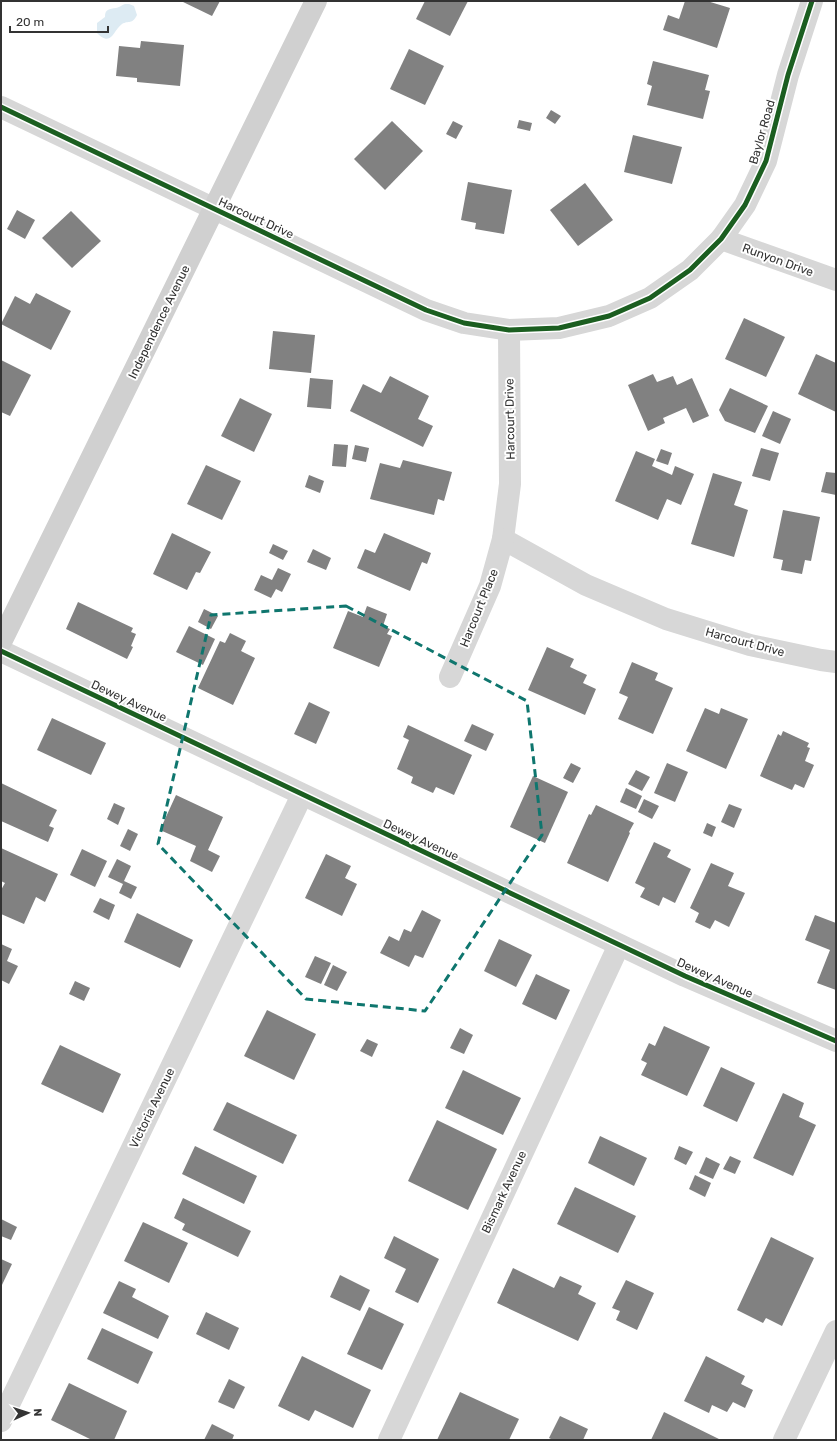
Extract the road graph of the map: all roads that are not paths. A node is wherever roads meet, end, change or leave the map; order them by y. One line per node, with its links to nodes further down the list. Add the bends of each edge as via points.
1 (316, 1): 4 (street, Independence Avenue)
2 (812, 1): 5 (street, Baylor Road, via 788,75 766,161 745,205)
3 (1, 107): 4 (street, Harcourt Drive)
4 (214, 209): 7 (street, Harcourt Drive, via 426,310 464,323); 9 (street, Independence Avenue)
5 (721, 239): 6 (street, Runyon Drive); 7 (street, Baylor Road, via 690,270 650,298 609,316 559,328)
6 (836, 280)
7 (509, 330): 8 (street, Harcourt Drive, via 510,484)
8 (503, 539): 11 (street, Harcourt Drive, via 586,585 666,619 750,645); 12 (street, Harcourt Place, via 490,586)
9 (1, 642)
10 (1, 651): 13 (street, Dewey Avenue)
11 (836, 662)
12 (450, 677)
13 (302, 795): 14 (street, Dewey Avenue); 17 (street, Victoria Avenue)
14 (620, 945): 15 (street, Dewey Avenue, via 684,976); 18 (street, Bismark Avenue)
15 (836, 1041)
16 (836, 1331): 19 (street)
17 (1, 1421)
18 (389, 1440)
19 (784, 1440)

